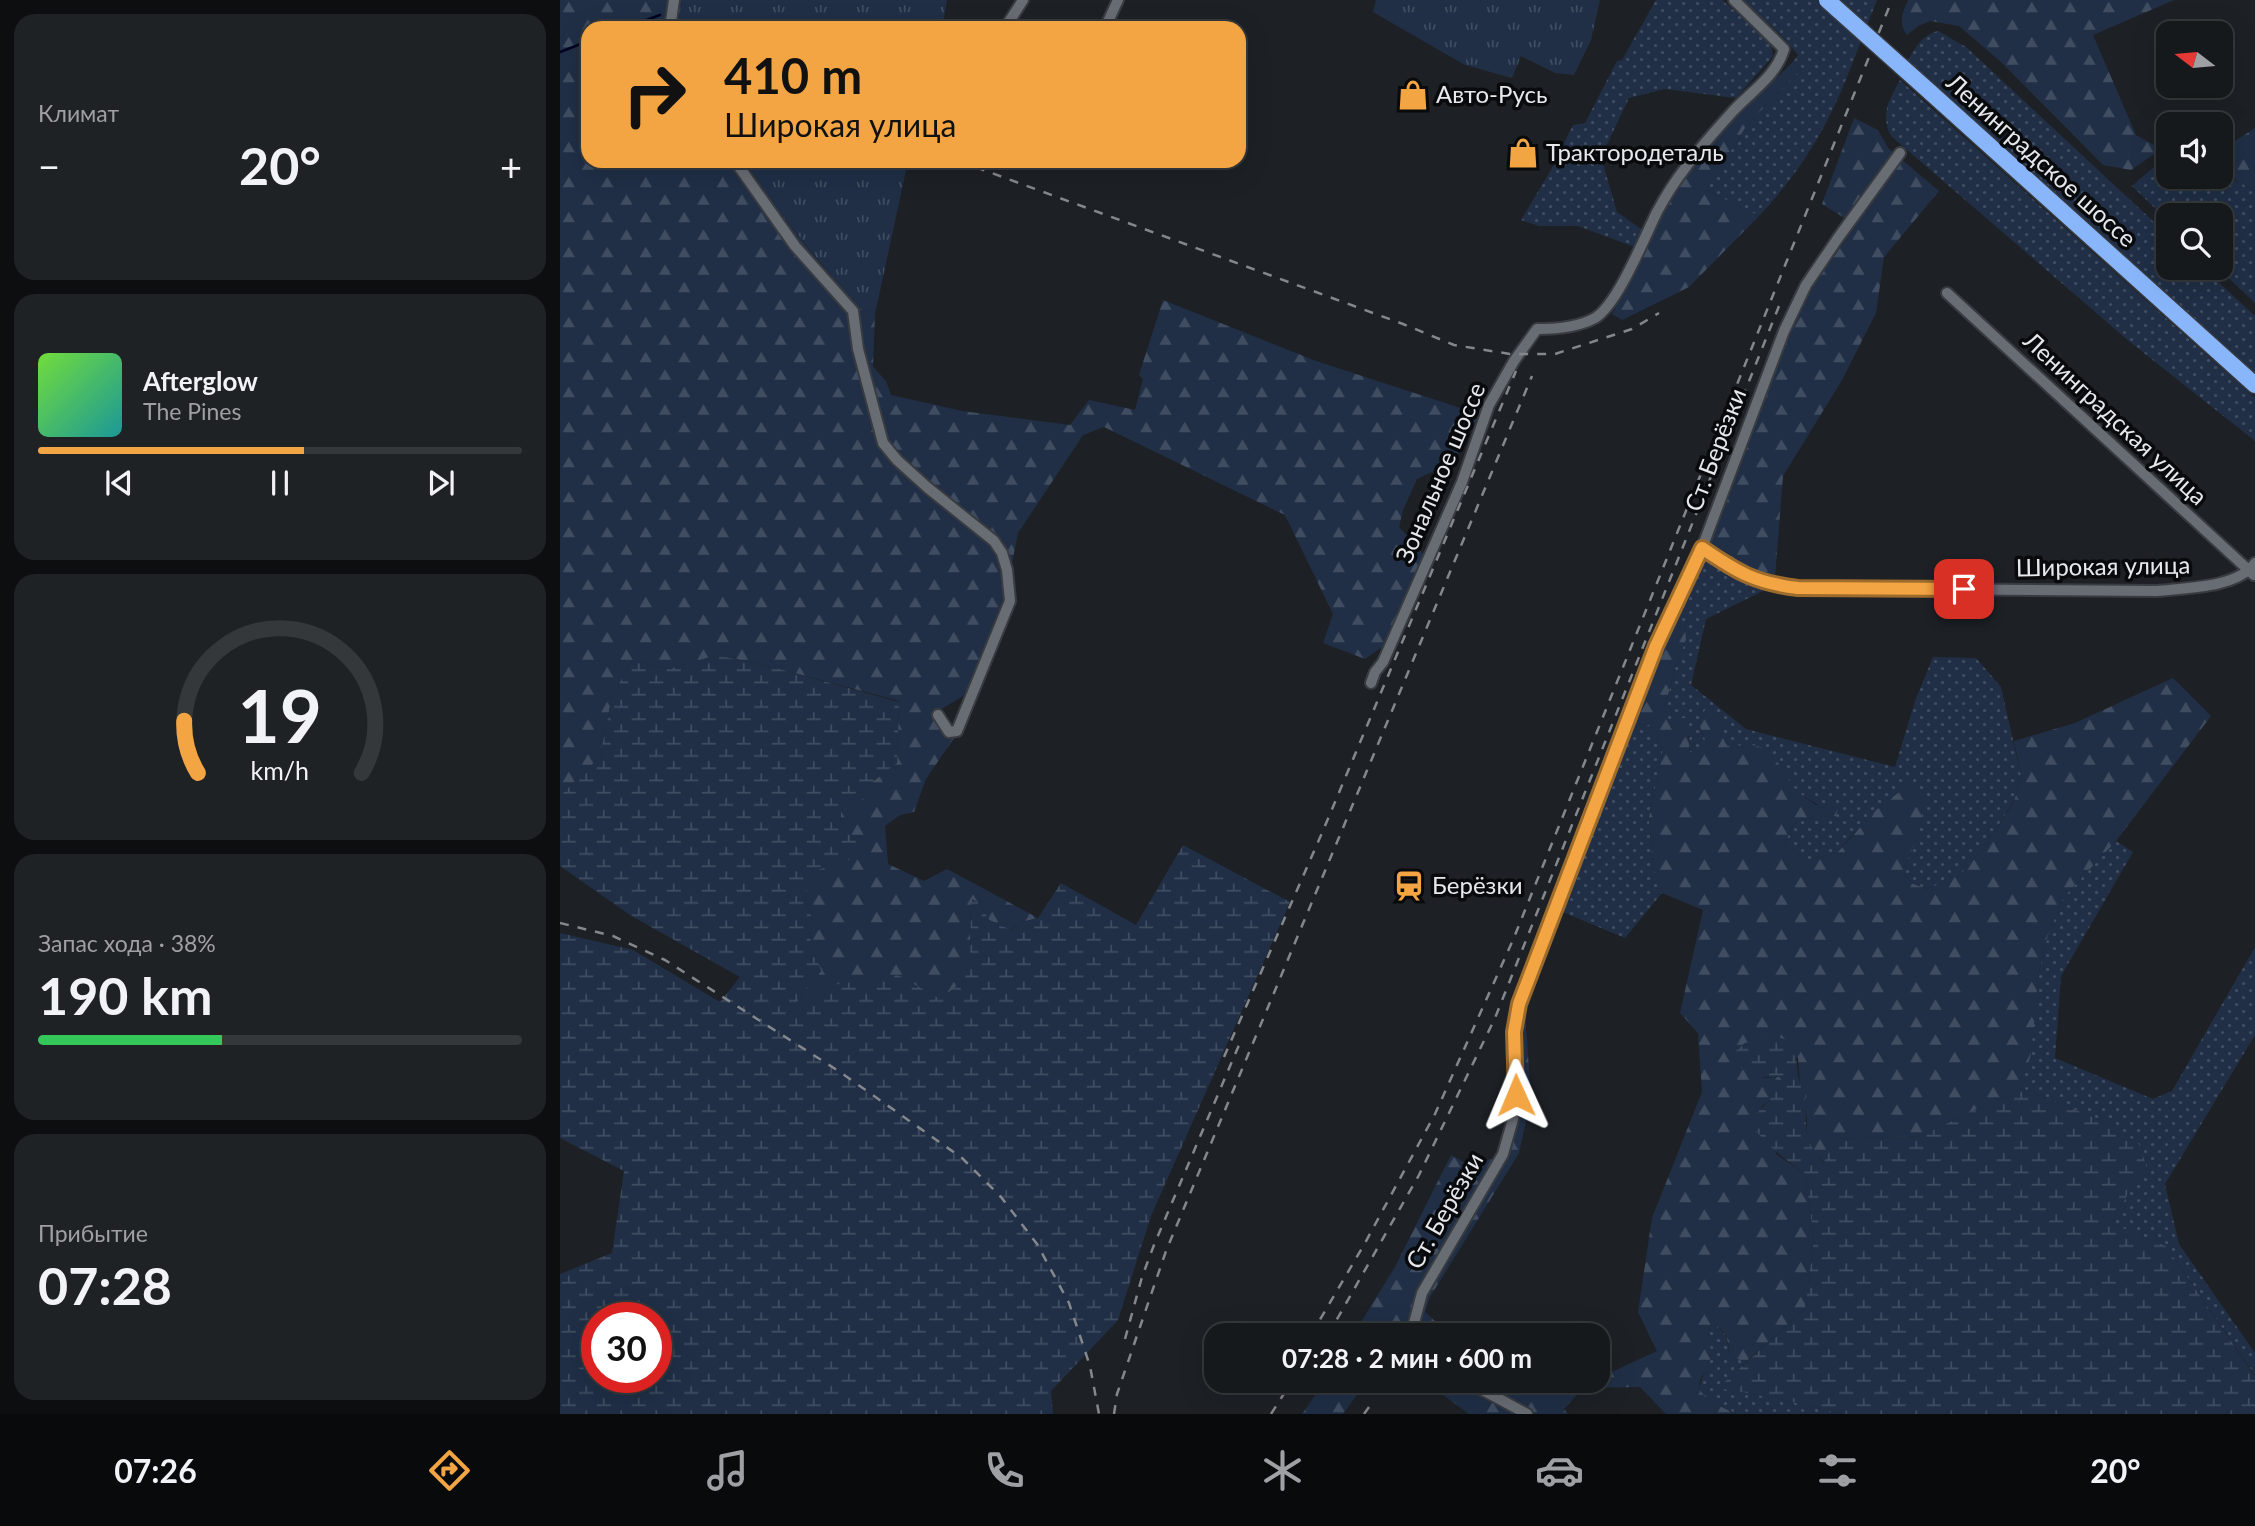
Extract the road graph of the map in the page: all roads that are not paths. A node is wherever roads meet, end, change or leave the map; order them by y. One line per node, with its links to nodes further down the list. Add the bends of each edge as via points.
1 (674, 0): 6 (street)
2 (1023, 0): 7 (street)
3 (1118, 0): 8 (street)
4 (1734, 0): 15 (street, Зональное шоссе, via 1784,48 1780,61 1686,166 1605,309 1581,323 1538,329 1514,360 1489,405 1462,482)
5 (1827, 0): 12 (highway, Ленинградское шоссе, bridge)
6 (671, 21)
7 (1010, 21)
8 (1108, 21)
9 (1900, 153): 13 (street, Ст. Берёзки, via 1801,295)
10 (740, 168): 16 (street, via 795,246 853,311 858,349 883,443 1002,552 1010,601 957,731 949,732)
11 (1947, 293): 14 (street, Ленинградская улица)
12 (2255, 385)
13 (1702, 548): 14 (street, Широкая улица, via 1742,575 1798,588 2157,591 2202,587); 17 (street, Ст. Берёзки, via 1656,646 1519,1004 1514,1032 1516,1095 1503,1154 1422,1293)
14 (2253, 570)
15 (1371, 683)
16 (939, 715)
17 (1417, 1323)
18 (1488, 1393): 19 (street)
19 (1527, 1414)

